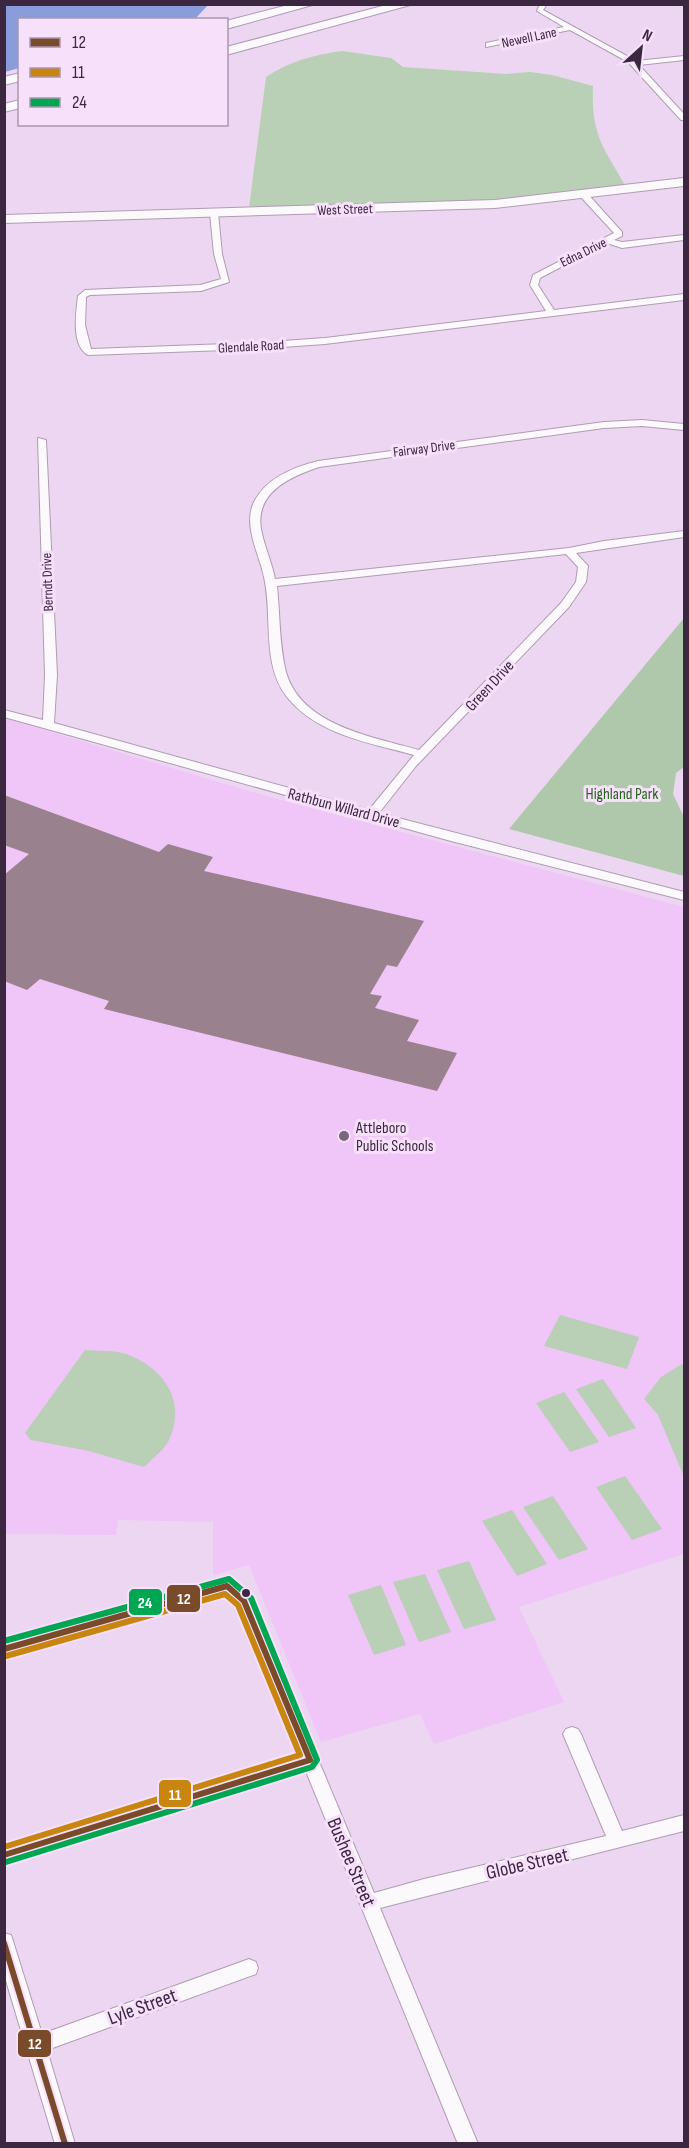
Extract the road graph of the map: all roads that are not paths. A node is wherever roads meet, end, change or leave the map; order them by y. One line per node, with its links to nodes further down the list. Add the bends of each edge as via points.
1 (310, 4): 4 (highway)
2 (408, 4): 7 (highway)
3 (543, 5): 5 (street, via 539,10)
4 (228, 24)
5 (568, 28): 6 (street, Newell Lane); 9 (street)
6 (489, 45)
7 (228, 50)
8 (684, 58): 9 (street)
9 (633, 63): 11 (street)
10 (684, 108): 11 (street)
11 (675, 109): 12 (street)
12 (684, 118)
13 (684, 182): 14 (main road, West Street)
14 (583, 194): 15 (main road, West Street, via 495,204); 18 (street, Edna Drive, via 619,234)
15 (214, 213): 16 (main road, West Street); 20 (street, Glendale Road, via 218,254 226,280 201,288 88,292 82,296 80,308 81,340 88,352 325,341)
16 (4, 219)
17 (684, 238): 18 (street, via 622,245)
18 (608, 241): 20 (street, Edna Drive, via 536,278 534,285)
19 (684, 297): 20 (street, Glendale Road)
20 (551, 313)
21 (684, 427): 25 (street, Fairway Drive, via 604,425 364,456 293,472 262,496 256,513)
22 (41, 440): 27 (street, Berndt Drive, via 51,675)
23 (684, 534): 24 (street)
24 (569, 551): 25 (street); 28 (street, Green Drive, via 583,566 581,582 571,597)
25 (271, 583): 28 (street, Fairway Drive, via 274,630 289,693 308,713 347,732)
26 (4, 713): 27 (street, Rathbun Willard Drive)
27 (48, 725): 29 (street, Rathbun Willard Drive)
28 (422, 754): 29 (street, Green Drive)
29 (371, 815): 30 (street, Rathbun Willard Drive)
30 (684, 896)
31 (4, 1649): 33 (street, Bushee Street, via 227,1586 244,1600)
32 (572, 1734): 35 (street)
33 (310, 1760): 36 (street); 37 (street, Bushee Street)
34 (684, 1823): 35 (street, Globe Street)
35 (617, 1841): 37 (street, Globe Street)
36 (4, 1855)
37 (369, 1903): 42 (street, Bushee Street)
38 (4, 1941): 40 (street)
39 (249, 1968): 40 (street, Lyle Street)
40 (36, 2045): 41 (street)
41 (65, 2144)
42 (468, 2144)

